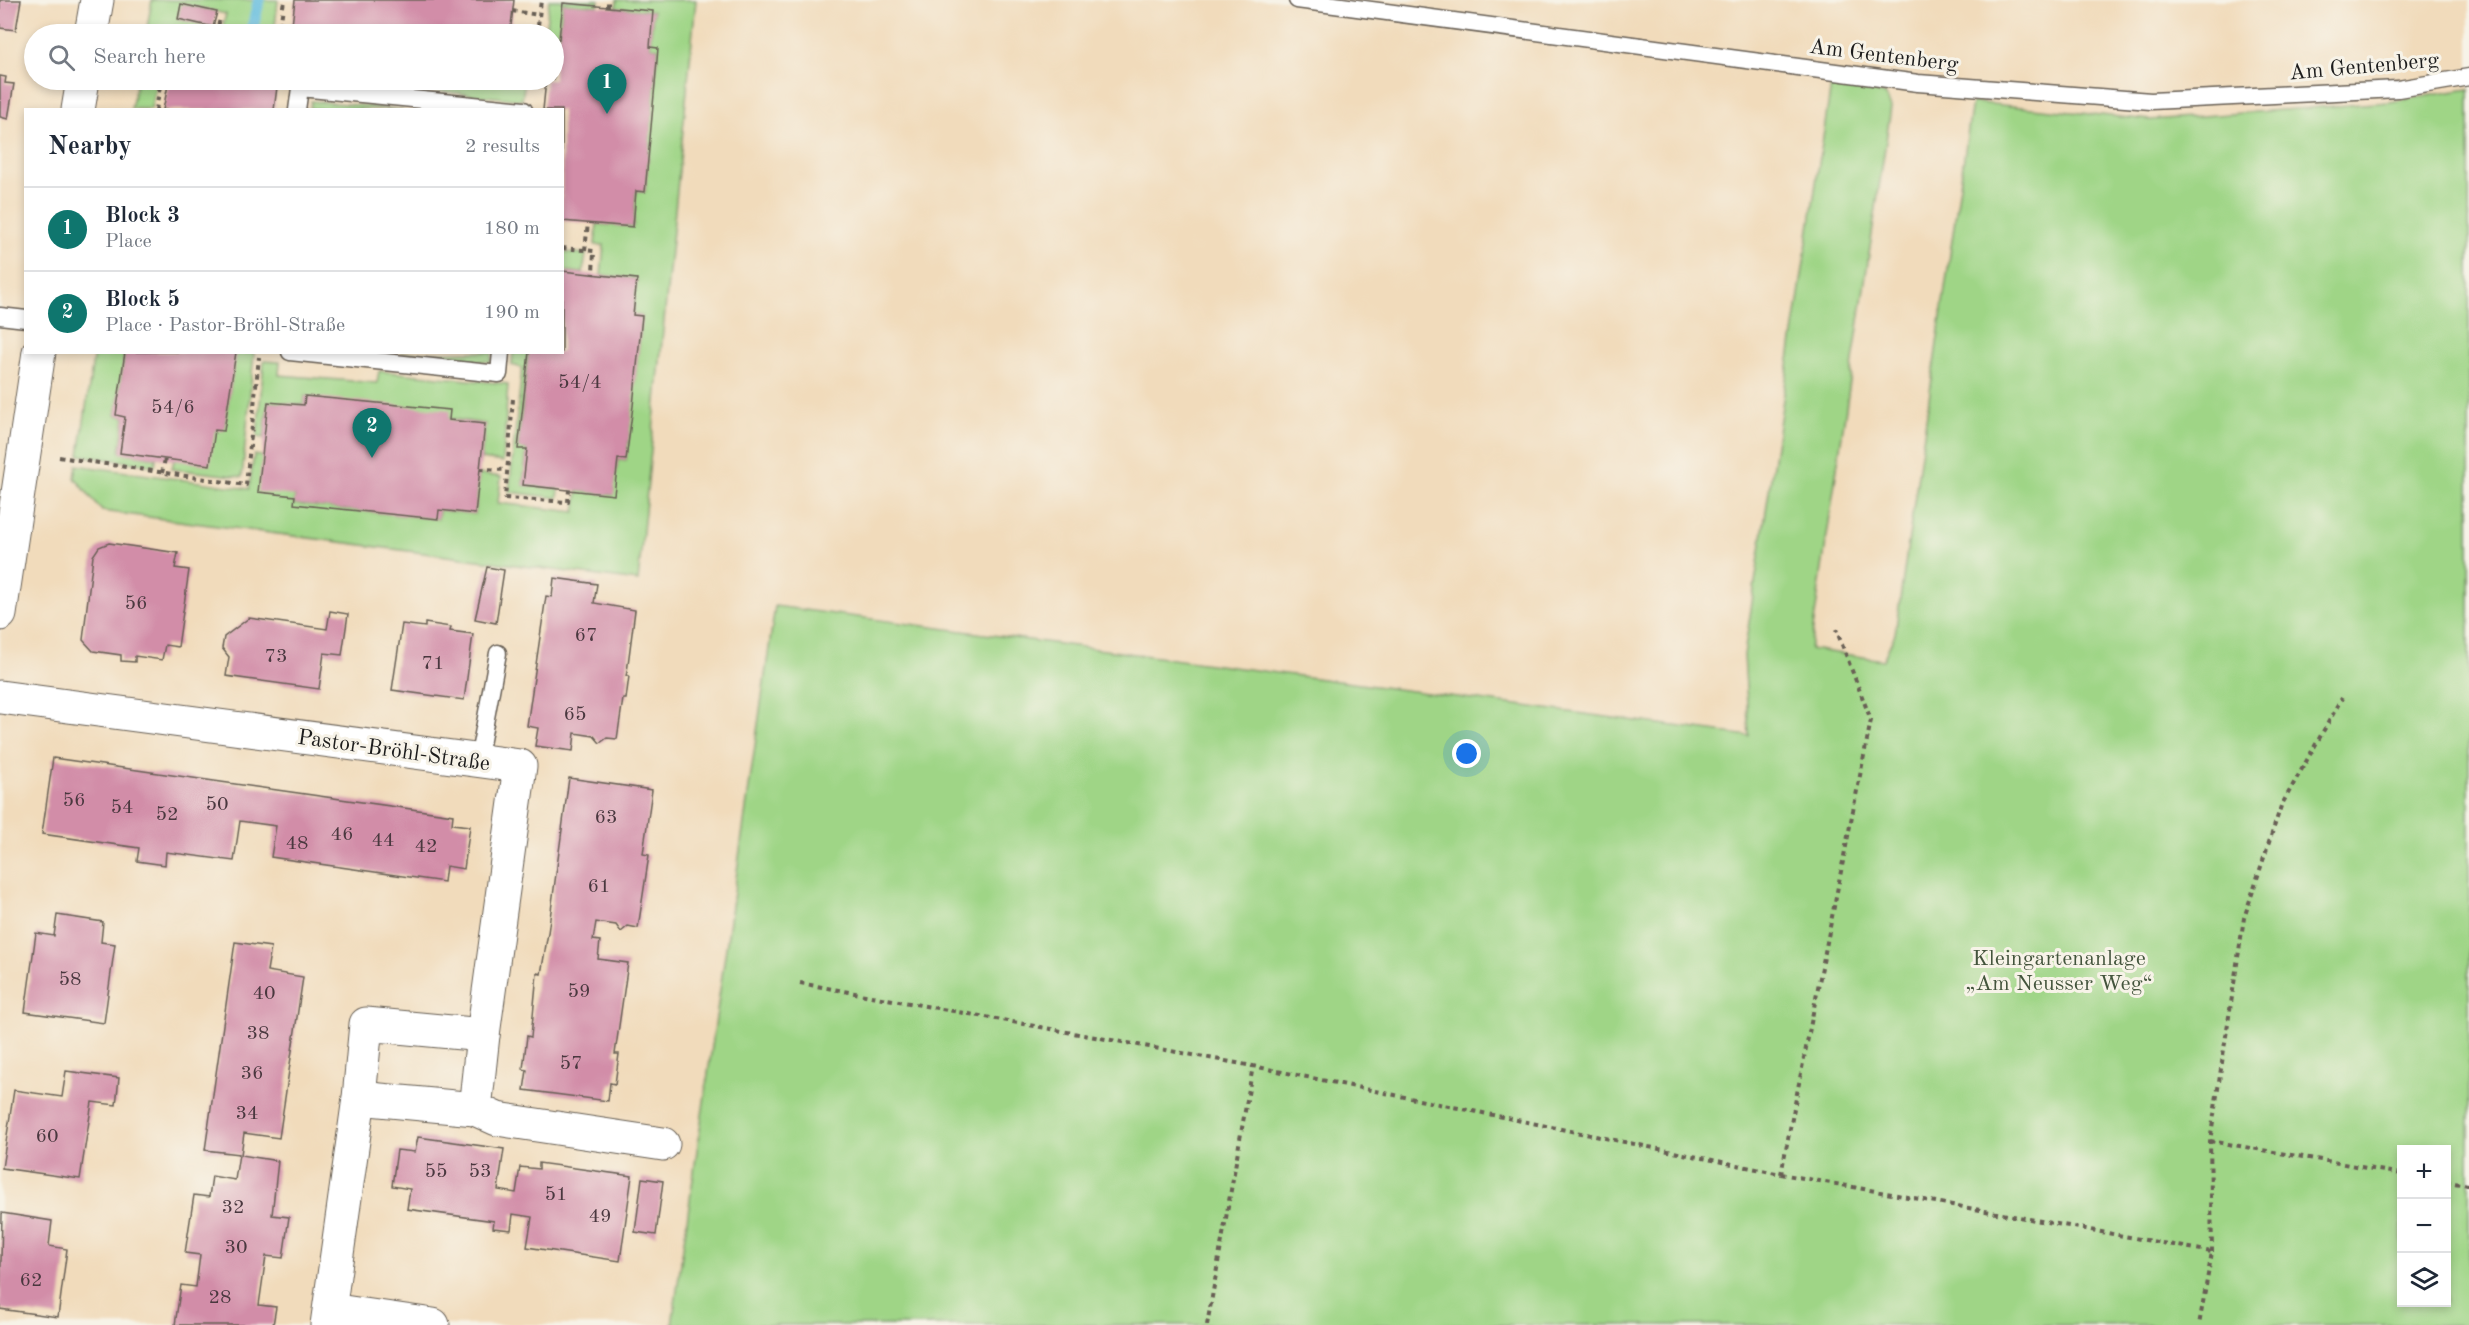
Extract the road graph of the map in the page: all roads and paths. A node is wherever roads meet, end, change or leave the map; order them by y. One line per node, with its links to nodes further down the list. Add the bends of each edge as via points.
1 (97, 0): 10 (street)
2 (284, 0): 12 (path)
3 (541, 0): 8 (path)
4 (608, 0): 6 (path)
5 (1297, 0): 14 (lane, Am Gentenberg, via 1918,83 2151,102 2398,89)
6 (608, 7)
7 (512, 11): 8 (path)
8 (539, 15): 13 (path)
9 (219, 19): 11 (path)
10 (93, 24)
11 (218, 24)
12 (280, 24)
13 (538, 24)
14 (2469, 77)
15 (81, 90): 19 (street)
16 (159, 90): 20 (path)
17 (300, 90): 21 (lane)
18 (320, 90): 22 (lane)
19 (78, 108)
20 (156, 108)
21 (297, 108)
22 (504, 108)
23 (588, 223): 25 (path)
24 (564, 248): 25 (path)
25 (585, 250): 26 (path, via 594,251)
26 (593, 274)
27 (0, 316): 28 (lane)
28 (24, 319)
29 (39, 354): 40 (street)
30 (260, 354): 38 (path, via 246,485)
31 (309, 354): 33 (lane)
32 (501, 354): 33 (lane)
33 (499, 374): 37 (path, via 515,375)
34 (165, 459): 38 (path)
35 (78, 460): 38 (path)
36 (480, 469): 37 (path)
37 (507, 470): 39 (path, via 505,498 568,502)
38 (162, 473)
39 (569, 490)
40 (4, 571): 41 (street)
41 (0, 614)
42 (1836, 629): 55 (path, via 1871,720)
43 (498, 653): 46 (lane)
44 (0, 697): 46 (street, Pastor-Bröhl-Straße)
45 (2342, 698): 52 (path, via 2281,806 2244,918)
46 (478, 761): 48 (street, Pastor-Bröhl-Straße, via 520,766)
47 (800, 983): 49 (path)
48 (483, 1035): 50 (street, via 366,1024); 51 (street, Pastor-Bröhl-Straße)
49 (1253, 1066): 55 (path); 61 (path)
50 (359, 1098): 51 (street); 59 (street)
51 (475, 1109): 53 (street, via 497,1119)
52 (2210, 1141): 54 (path); 58 (path)
53 (663, 1144)
54 (2397, 1173)
55 (1781, 1174): 58 (path)
56 (2451, 1183): 57 (path)
57 (2469, 1185)
58 (2212, 1252): 62 (path)
59 (328, 1317): 60 (street)
60 (433, 1325)
61 (1207, 1325)
62 (2199, 1325)

